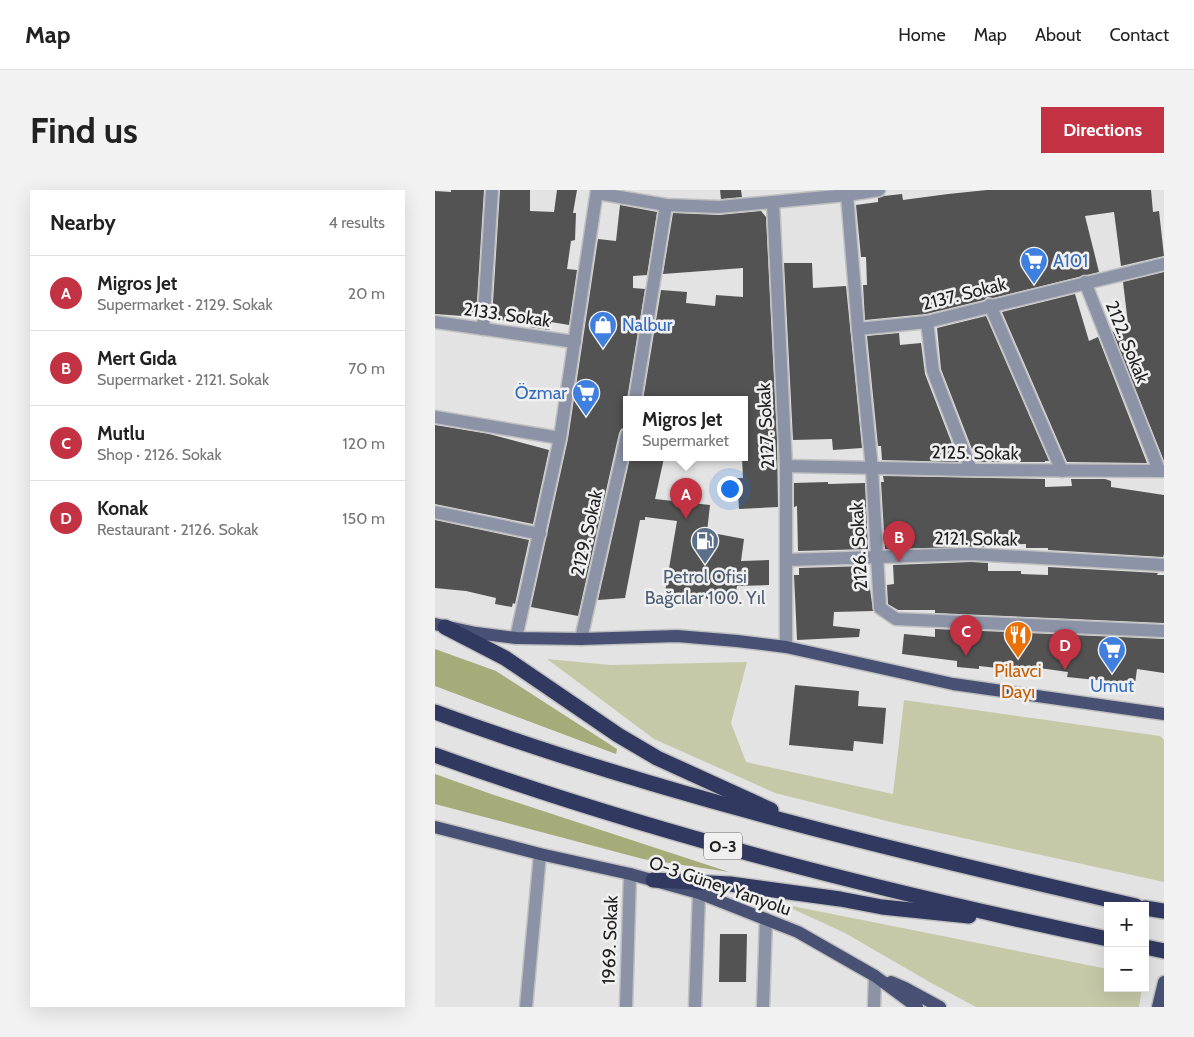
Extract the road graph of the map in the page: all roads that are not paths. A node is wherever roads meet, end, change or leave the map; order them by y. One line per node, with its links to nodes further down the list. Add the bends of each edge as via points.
1 (492, 190): 12 (street)
2 (879, 190): 4 (street)
3 (597, 192): 6 (street); 14 (street)
4 (847, 195): 5 (street); 13 (street, 2126. Sokak)
5 (773, 203): 6 (street, via 719,207); 19 (street, 2127. Sokak)
6 (666, 205): 15 (street)
7 (1164, 264): 8 (street, 2137. Sokak)
8 (1085, 282): 9 (street, 2137. Sokak); 22 (street, 2122. Sokak)
9 (990, 305): 11 (street, 2137. Sokak); 23 (street)
10 (435, 322): 12 (street, 2133. Sokak)
11 (927, 322): 13 (street, 2137. Sokak); 21 (street, via 933,371)
12 (483, 329): 14 (street, 2133. Sokak)
13 (858, 329): 20 (street, 2126. Sokak)
14 (575, 342): 17 (street)
15 (636, 396)
16 (435, 417): 17 (street)
17 (560, 438): 25 (street)
18 (623, 453): 32 (street, 2129. Sokak)
19 (786, 466): 20 (street, 2125. Sokak); 27 (street, 2127. Sokak)
20 (872, 469): 21 (street, 2125. Sokak); 26 (street, 2126. Sokak)
21 (971, 470): 23 (street, 2125. Sokak)
22 (1162, 470): 23 (street, 2125. Sokak)
23 (1062, 471)
24 (435, 512): 25 (street)
25 (540, 534): 31 (street)
26 (877, 558): 27 (street, 2121. Sokak); 28 (street, 2121. Sokak, via 971,554); 30 (street, 2126. Sokak, via 881,608 896,619)
27 (786, 560): 33 (street, 2127. Sokak)
28 (1164, 565)
29 (440, 625): 31 (main road); 38 (highway, via 505,658 657,758)
30 (1164, 631)
31 (516, 638): 32 (main road)
32 (581, 639): 33 (main road, via 677,636)
33 (786, 648): 35 (main road, via 953,684)
34 (435, 712): 38 (highway, O-3, via 574,760)
35 (1160, 712): 36 (main road)
36 (1164, 721)
37 (435, 755): 48 (highway, O-3, via 566,799 745,852)
38 (801, 826): 44 (highway, O-3)
39 (435, 827): 40 (main road, O-3 Güney Yanyolu)
40 (540, 854): 41 (main road, O-3 Güney Yanyolu); 54 (street)
41 (630, 874): 42 (main road, O-3 Güney Yanyolu); 55 (street, 1969. Sokak)
42 (653, 880): 43 (main road, O-3 Güney Yanyolu); 48 (highway, via 730,884 891,908)
43 (699, 894): 47 (main road, O-3 Güney Yanyolu); 56 (street)
44 (1119, 902)
45 (1149, 909): 46 (highway)
46 (1164, 911)
47 (766, 920): 52 (main road, O-3 Güney Yanyolu, via 798,932); 57 (street)
48 (1015, 920): 49 (highway, O-3)
49 (1104, 938)
50 (1149, 948): 51 (highway)
51 (1164, 951)
52 (875, 976): 58 (street); 59 (main road, O-3 Güney Yanyolu); 60 (main road)
53 (1164, 982): 61 (main road)
54 (526, 1007)
55 (625, 1007)
56 (695, 1007)
57 (763, 1007)
58 (875, 1007)
59 (917, 1007)
60 (940, 1007)
61 (1159, 1007)

